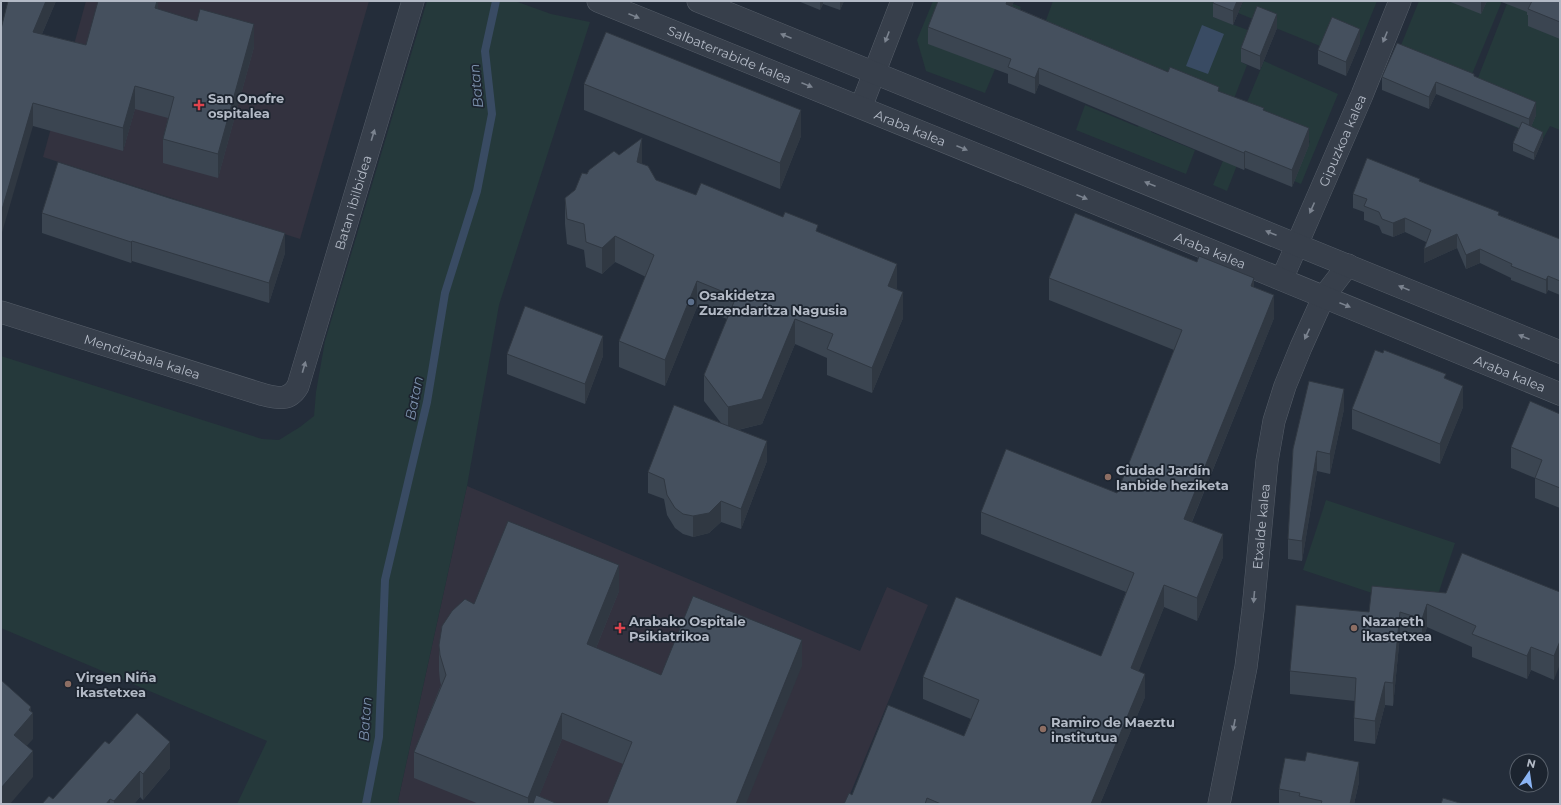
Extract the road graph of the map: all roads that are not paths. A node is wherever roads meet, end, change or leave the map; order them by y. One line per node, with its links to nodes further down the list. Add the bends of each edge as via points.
1 (413, 1): 15 (street, Batan ibilbidea, one-way to 1, via 294,393 298,386)
2 (598, 1): 7 (street, Salbaterrabide kalea, one-way to 7)
3 (698, 1): 6 (street, one-way to 3)
4 (902, 1): 6 (street, one-way to 6)
5 (1400, 1): 8 (street, Gipuzkoa kalea, one-way to 8)
6 (874, 72): 7 (street); 8 (street, one-way to 6)
7 (861, 107): 10 (street, Araba kalea, one-way to 10)
8 (1298, 244): 9 (street); 10 (street, Gipuzkoa kalea)
9 (1348, 265): 11 (street, Etxalde kalea); 13 (street, one-way to 9)
10 (1282, 279): 11 (street, Araba kalea)
11 (1325, 297): 14 (street, Araba kalea, one-way to 14); 16 (street, Etxalde kalea, one-way to 16, via 1301,347 1274,421 1267,460 1246,667)
12 (1, 312): 15 (street, Mendizabala kalea, via 261,394)
13 (1560, 352)
14 (1560, 394)
15 (284, 397)
16 (1219, 804)

